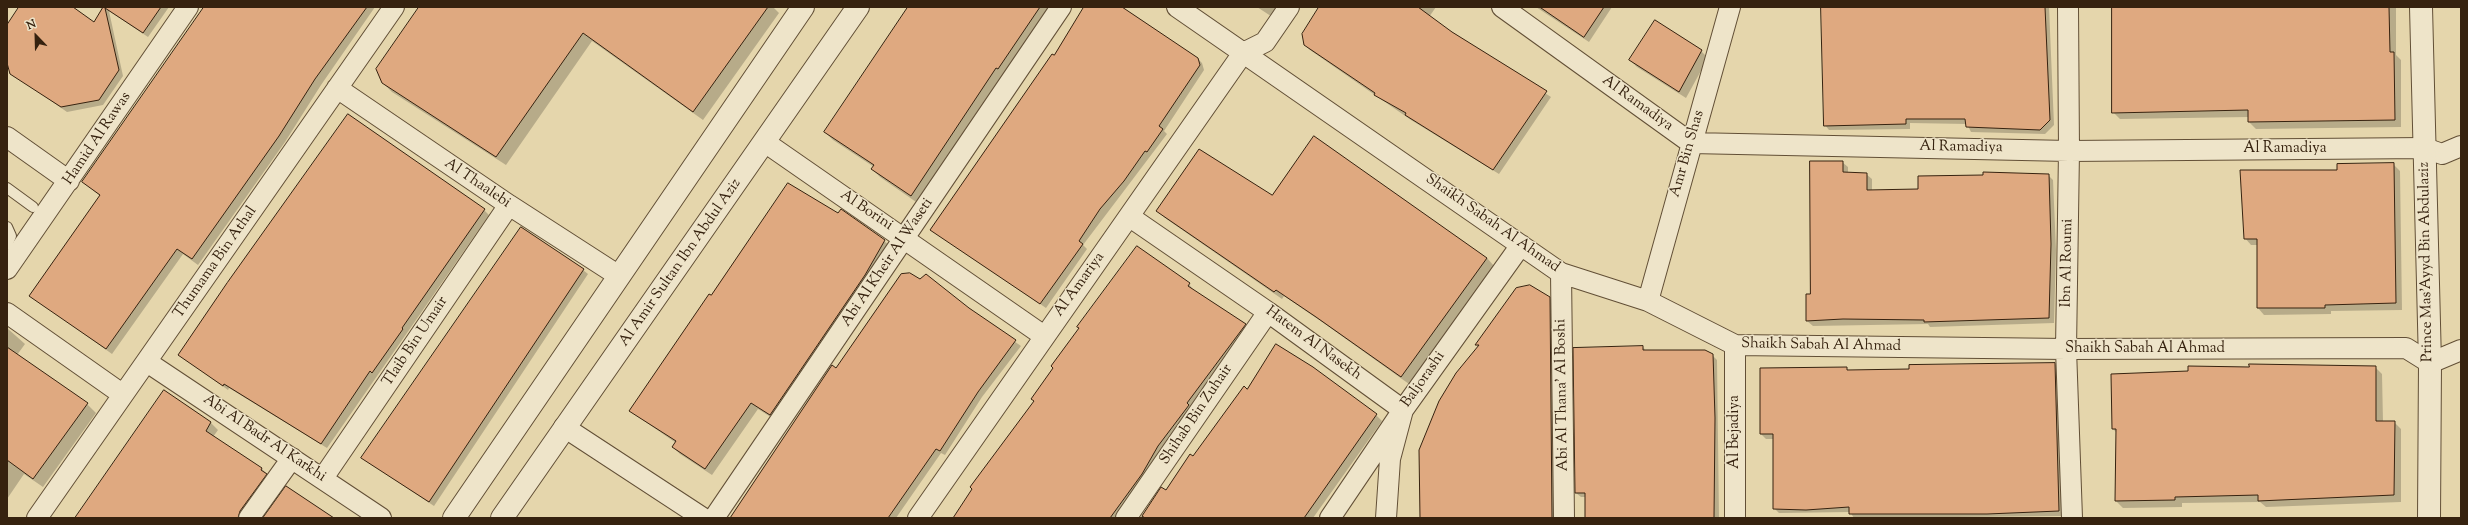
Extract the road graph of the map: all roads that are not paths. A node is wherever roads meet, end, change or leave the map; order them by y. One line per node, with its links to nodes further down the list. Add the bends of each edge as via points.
1 (188, 7): 20 (street, Hamid Al Rawas)
2 (394, 7): 13 (street, Thumama Bin Athal)
3 (803, 7): 31 (street)
4 (858, 7): 15 (street, Al Amir Sultan Ibn Abdul Aziz)
5 (1061, 7): 26 (street, Abi Al Kheir Al Waseti)
6 (1177, 7): 12 (street, Shaikh Sabah Al Ahmad)
7 (1289, 7): 12 (street, via 1265,42)
8 (1502, 7): 16 (street, Al Ramadiya)
9 (1730, 7): 16 (street, Amr Bin Shas)
10 (2068, 7): 19 (street, Ibn Al Roumi)
11 (2421, 7): 18 (street, Prince Mas'Ayyd Bin Abdulaziz)
12 (1243, 53): 24 (street, Al Amariya); 28 (street, Shaikh Sabah Al Ahmad)
13 (337, 88): 22 (street, Al Thaalebi); 39 (street, Thumama Bin Athal)
14 (7, 137): 20 (street)
15 (766, 143): 26 (street, Al Borini); 43 (street, Al Amir Sultan Ibn Abdul Aziz)
16 (1691, 143): 19 (street, Al Ramadiya); 32 (street, Amr Bin Shas)
17 (2461, 146): 18 (street, Al Ramadiya, via 2442,154)
18 (2425, 148): 19 (street, Al Ramadiya); 40 (street, Prince Mas'Ayyd Bin Abdulaziz)
19 (2069, 151): 37 (street, Ibn Al Roumi)
20 (69, 181): 29 (street, Hamid Al Rawas)
21 (7, 188): 23 (lane)
22 (509, 205): 31 (street, Al Thaalebi); 45 (street, Tlaib Bin Umair)
23 (33, 207)
24 (1130, 217): 33 (street, Hatem Al Nasekh); 35 (street, Al Amariya)
25 (7, 227): 27 (lane, via 11,236)
26 (905, 238): 35 (street, Al Borini); 52 (street, Abi Al Kheir Al Waseti)
27 (7, 245)
28 (1521, 245): 30 (street, Shaikh Sabah Al Ahmad); 42 (street, Baljorashi)
29 (7, 269)
30 (1561, 273): 32 (street, Shaikh Sabah Al Ahmad); 57 (street, Abi Al Thana' Al Boshi)
31 (620, 276): 49 (street)
32 (1648, 301): 36 (street, Shaikh Sabah Al Ahmad)
33 (1268, 312): 42 (street, Hatem Al Nasekh); 54 (street, Shihab Bin Zuhair)
34 (7, 313): 41 (street)
35 (1044, 336): 53 (street, Al Amariya)
36 (1735, 345): 37 (street, Shaikh Sabah Al Ahmad); 58 (street, Al Bejadiya)
37 (2066, 349): 40 (street, Shaikh Sabah Al Ahmad, via 2406,348); 59 (street, Ibn Al Roumi)
38 (2461, 350): 40 (street)
39 (147, 362): 41 (street, Thumama Bin Athal); 44 (street, Abi Al Badr Al Karkhi)
40 (2430, 363): 60 (street, Prince Mas'Ayyd Bin Abdulaziz)
41 (122, 394): 46 (street, Thumama Bin Athal)
42 (1404, 410): 55 (street, Baljorashi); 56 (street, via 1390,459)
43 (564, 427): 50 (street, Al Amir Sultan Ibn Abdul Aziz); 51 (street)
44 (292, 458): 45 (street, Abi Al Badr Al Karkhi); 47 (street)
45 (323, 478): 48 (street, Abi Al Badr Al Karkhi)
46 (37, 518)
47 (249, 518)
48 (381, 518)
49 (454, 518)
50 (502, 518)
51 (703, 518)
52 (714, 518)
53 (918, 518)
54 (1126, 518)
55 (1330, 518)
56 (1386, 518)
57 (1564, 518)
58 (1735, 518)
59 (2072, 518)
60 (2429, 518)

